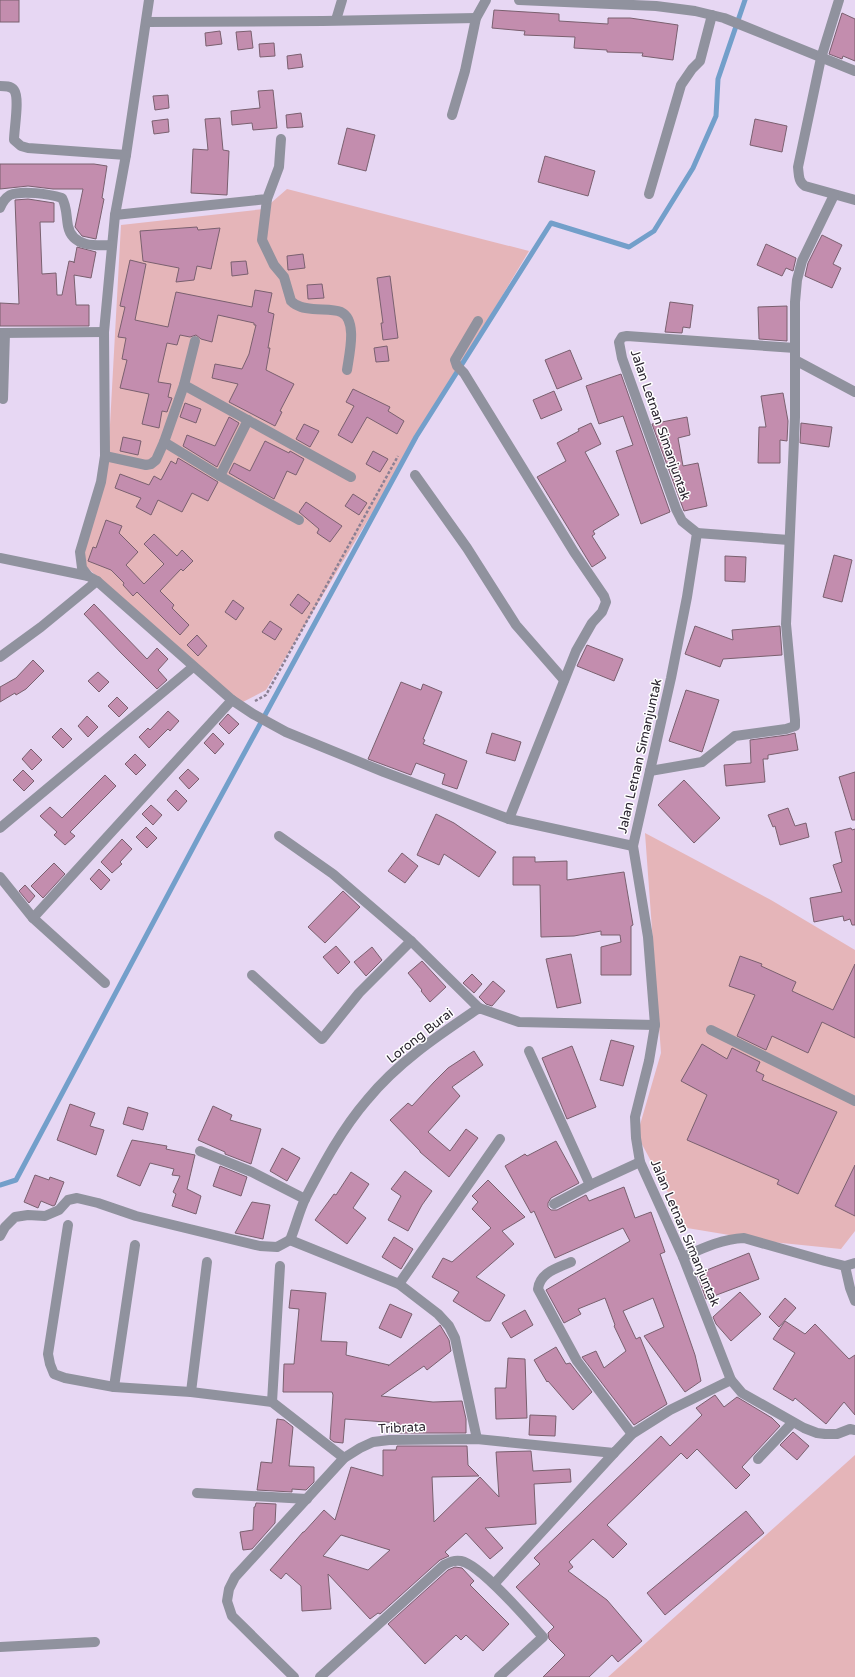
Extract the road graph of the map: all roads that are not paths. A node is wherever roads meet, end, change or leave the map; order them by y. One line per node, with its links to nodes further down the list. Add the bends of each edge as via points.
1 (149, 0): 11 (street)
2 (342, 0): 10 (street)
3 (486, 0): 9 (street)
4 (520, 0): 6 (street)
5 (839, 0): 12 (street)
6 (563, 1): 7 (street)
7 (656, 3): 8 (street)
8 (712, 15): 12 (street, via 755,29); 18 (street, via 700,61 681,85)
9 (476, 18): 10 (street); 15 (street, via 465,71)
10 (336, 20): 11 (street)
11 (146, 22): 17 (street)
12 (821, 58): 13 (street); 19 (street, via 798,167 801,183)
13 (855, 71)
14 (0, 86): 17 (street, via 11,87 15,91 17,99 14,140 21,146)
15 (452, 115)
16 (281, 138): 20 (street, via 279,167)
17 (126, 155): 23 (street)
18 (650, 194)
19 (834, 195): 21 (street); 29 (street, via 802,260 797,280)
20 (267, 199): 23 (street); 31 (street, via 262,240 274,265 284,276 291,301 301,307 340,312 347,316 350,322)
21 (855, 200)
22 (0, 208): 24 (street, via 10,196 20,193 62,198 66,205 68,228 73,237 82,243 96,246)
23 (115, 215): 24 (street)
24 (112, 245): 26 (street)
25 (478, 321): 48 (street, via 455,360 606,602 602,612 584,636)
26 (104, 332): 27 (street); 37 (street)
27 (2, 333): 34 (street)
28 (194, 341): 32 (street)
29 (794, 348): 30 (street); 42 (street, Jalan Letnan Simanjuntak, via 627,336 620,338 621,353 676,509 682,521)
30 (795, 360): 33 (street); 43 (street, via 795,416)
31 (347, 370)
32 (184, 385): 35 (street); 36 (street)
33 (855, 392)
34 (3, 399)
35 (248, 420): 39 (street); 40 (street)
36 (164, 442): 37 (street, via 156,460 151,464); 39 (street)
37 (105, 456): 45 (street, via 101,482 80,552 82,568)
38 (415, 475): 48 (street, via 467,548 516,625)
39 (220, 476): 41 (street)
40 (351, 477)
41 (299, 520)
42 (697, 533): 43 (street); 50 (street, Jalan Letnan Simanjuntak, via 677,648)
43 (788, 540): 50 (street, via 786,624 795,726 735,736 702,762)
44 (0, 558): 45 (street)
45 (93, 579): 46 (street, via 47,622); 47 (street)
46 (0, 657)
47 (192, 667): 49 (street); 52 (street)
48 (564, 680): 51 (street)
49 (232, 700): 51 (street, via 286,732); 56 (street)
50 (650, 771): 54 (street, Jalan Letnan Simanjuntak)
51 (509, 819): 54 (street)
52 (0, 828)
53 (279, 836): 57 (street, via 333,874)
54 (633, 846): 61 (street, Jalan Letnan Simanjuntak, via 648,937)
55 (0, 877): 56 (street)
56 (33, 918): 59 (street)
57 (411, 941): 58 (street, via 359,993 322,1039); 60 (street)
58 (252, 975)
59 (105, 983)
60 (479, 1008): 61 (street, via 519,1022); 69 (street, Lorong Burai, via 409,1058 367,1099 341,1135)
61 (655, 1025): 67 (street, Jalan Letnan Simanjuntak, via 650,1061 635,1117)
62 (711, 1030): 64 (street)
63 (529, 1051): 68 (street)
64 (855, 1101)
65 (500, 1139): 80 (street)
66 (200, 1151): 69 (street, via 252,1172)
67 (640, 1162): 68 (street); 75 (street, Jalan Letnan Simanjuntak)
68 (590, 1185): 70 (street)
69 (305, 1199): 73 (street, Lorong Burai)
70 (554, 1204)
71 (68, 1225): 83 (street, via 48,1354 50,1364 54,1374)
72 (0, 1236): 73 (street, via 15,1217 45,1216 59,1210 68,1200 76,1198 136,1216 260,1246 277,1247)
73 (290, 1240): 80 (street)
74 (135, 1245): 83 (street)
75 (683, 1257): 78 (street, via 718,1242 744,1238 807,1257); 82 (street, Jalan Letnan Simanjuntak)
76 (207, 1262): 84 (street)
77 (571, 1262): 88 (street, via 546,1274 538,1289 577,1361)
78 (850, 1264): 81 (street, via 850,1288)
79 (280, 1266): 85 (street)
80 (399, 1284): 89 (street, via 438,1314 449,1326 455,1338)
81 (855, 1301)
82 (731, 1380): 86 (street, Jalan Letnan Simanjuntak, via 742,1393); 88 (street, via 670,1410)
83 (114, 1387): 84 (street)
84 (191, 1392): 85 (street)
85 (272, 1402): 91 (street)
86 (792, 1423): 87 (street, Jalan Letnan Simanjuntak, via 816,1433 837,1434 850,1429); 92 (street)
87 (855, 1430)
88 (632, 1434): 90 (street)
89 (477, 1439): 90 (street, Tribrata); 91 (street, Tribrata, via 389,1440 366,1445)
90 (614, 1453): 95 (street)
91 (344, 1458): 94 (street, Tribrata)
92 (758, 1459)
93 (197, 1493): 94 (street)
94 (307, 1499): 98 (street, Tribrata, via 235,1577 229,1588 227,1601 232,1616)
95 (494, 1584): 99 (street, via 462,1561 451,1561); 100 (street, via 543,1637)
96 (95, 1642): 97 (street)
97 (0, 1647)
98 (294, 1677)
99 (320, 1677)
100 (499, 1677)

